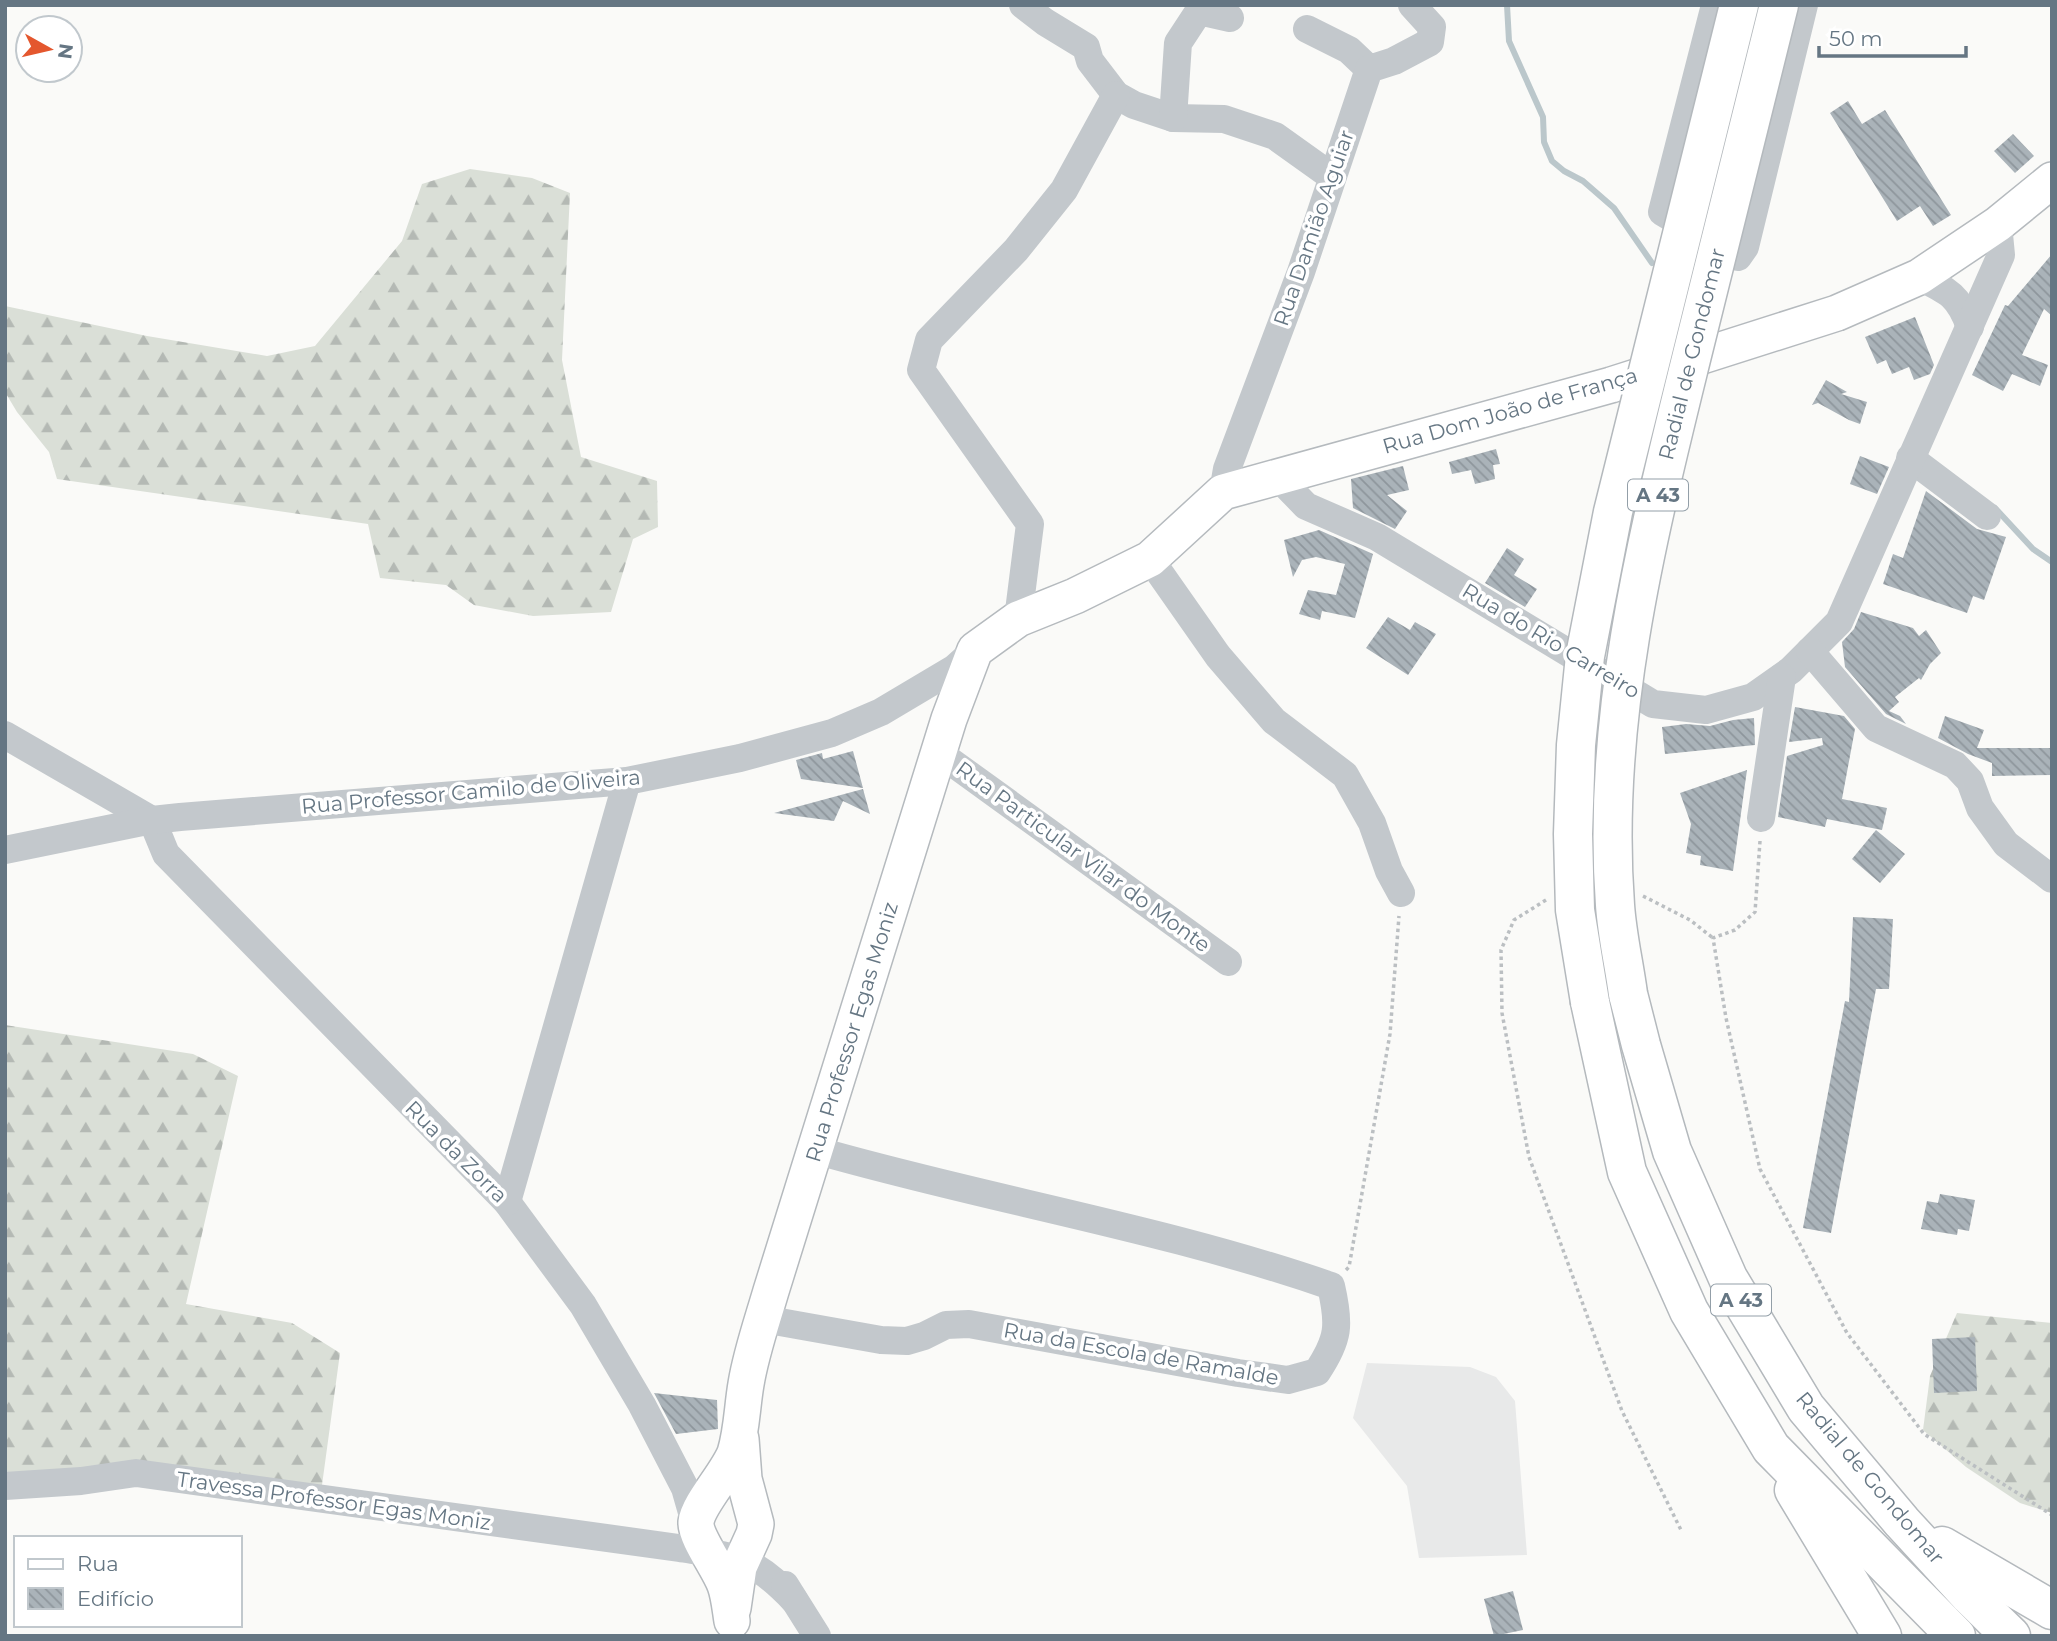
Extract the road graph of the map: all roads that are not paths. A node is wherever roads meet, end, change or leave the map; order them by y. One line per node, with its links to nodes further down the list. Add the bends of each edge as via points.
1 (1023, 5): 10 (street, via 1086,47 1090,61)
2 (1412, 5): 9 (street, via 1432,27 1430,43)
3 (1715, 5): 6 (street, via 1662,212 1738,257 1745,247)
4 (1739, 5): 39 (highway, Radial de Gondomar / A 43, bridge, via 1613,513 1585,656 1573,834 1575,910 1627,1172 1689,1311)
5 (1779, 5): 41 (highway, Radial de Gondomar / A 43, bridge, via 1652,517 1624,661 1615,746 1615,906 1628,994 1672,1151 1728,1278 1806,1408)
6 (1804, 5)
7 (1230, 18): 11 (street, via 1199,11 1178,43)
8 (1307, 29): 9 (street, via 1349,51)
9 (1369, 69): 12 (street, Rua Damião Aguiar)
10 (1116, 95): 11 (street); 22 (street, via 1064,190 1016,250 929,340 921,370 1030,524)
11 (1172, 118): 12 (street, via 1224,118 1275,135)
12 (1331, 176): 19 (street, Rua Damião Aguiar, via 1227,469)
13 (2052, 180): 14 (main road, Rua Dom João de França)
14 (1998, 225): 15 (main road, Rua Dom João de França); 16 (street, Rua do Rio Carreiro, via 2001,255)
15 (1919, 277): 16 (street, via 1945,289 1962,306); 18 (main road, Rua Dom João de França, via 1836,313 1611,385)
16 (1970, 327): 17 (street, Rua do Rio Carreiro)
17 (1910, 458): 20 (street); 24 (street, Rua do Rio Carreiro, via 1839,622)
18 (1277, 476): 19 (main road, Rua Dom João de França); 25 (street, Rua do Rio Carreiro, via 1306,506 1397,548 1653,704 1706,710 1753,697)
19 (1223, 492): 21 (main road, Rua Dom João de França)
20 (1987, 516)
21 (1150, 559): 22 (main road, Rua Dom João de França); 33 (street, via 1218,656 1274,720 1345,775 1372,823 1388,871)
22 (1018, 619): 23 (main road, Rua Dom João de França)
23 (975, 650): 27 (main road, Rua Professor Egas Moniz); 28 (street, Rua Professor Camilo de Oliveira, via 924,688 832,733)
24 (1810, 651): 25 (street, Rua do Rio Carreiro); 32 (street, via 1876,728 1955,765 1970,781 1980,808 2006,844)
25 (1782, 677): 29 (street)
26 (5, 734): 30 (street)
27 (939, 753): 34 (street, Rua Particular Vilar do Monte); 35 (main road, Rua Professor Egas Moniz)
28 (627, 781): 30 (street, Rua Professor Camilo de Oliveira); 36 (street)
29 (1761, 818)
30 (152, 820): 31 (street, Rua Professor Camilo de Oliveira); 36 (street, Rua da Zorra, via 166,854)
31 (5, 850)
32 (2052, 878)
33 (1401, 893)
34 (1228, 962)
35 (815, 1150): 37 (main road, Rua Professor Egas Moniz); 37 (street, Rua da Escola de Ramalde, via 1207,1248 1331,1286 1337,1315 1332,1350 1317,1372 1288,1380 969,1324 946,1325 907,1340 881,1340)
36 (507, 1202): 42 (street, Rua da Zorra, via 583,1305 666,1449)
37 (763, 1319): 38 (main road, Rua Professor Egas Moniz)
38 (742, 1416): 42 (main road, Rua Professor Egas Moniz); 42 (main road, Rua Professor Egas Moniz, via 741,1461 748,1496)
39 (1771, 1448): 47 (highway); 48 (highway, Radial de Gondomar / A 43)
40 (5, 1486): 42 (street, Travessa Professor Egas Moniz, via 136,1473)
41 (1902, 1521): 44 (highway); 49 (highway, Radial de Gondomar / A 43)
42 (708, 1536): 43 (street, via 768,1574); 43 (street, Rua da Zorra, via 767,1550); 45 (main road, Rua Professor Egas Moniz)
43 (794, 1601): 45 (street, via 781,1592 750,1595 740,1605); 46 (street)
44 (2052, 1610)
45 (732, 1629)
46 (817, 1636)
47 (1882, 1636)
48 (1956, 1636)
49 (2011, 1636)

